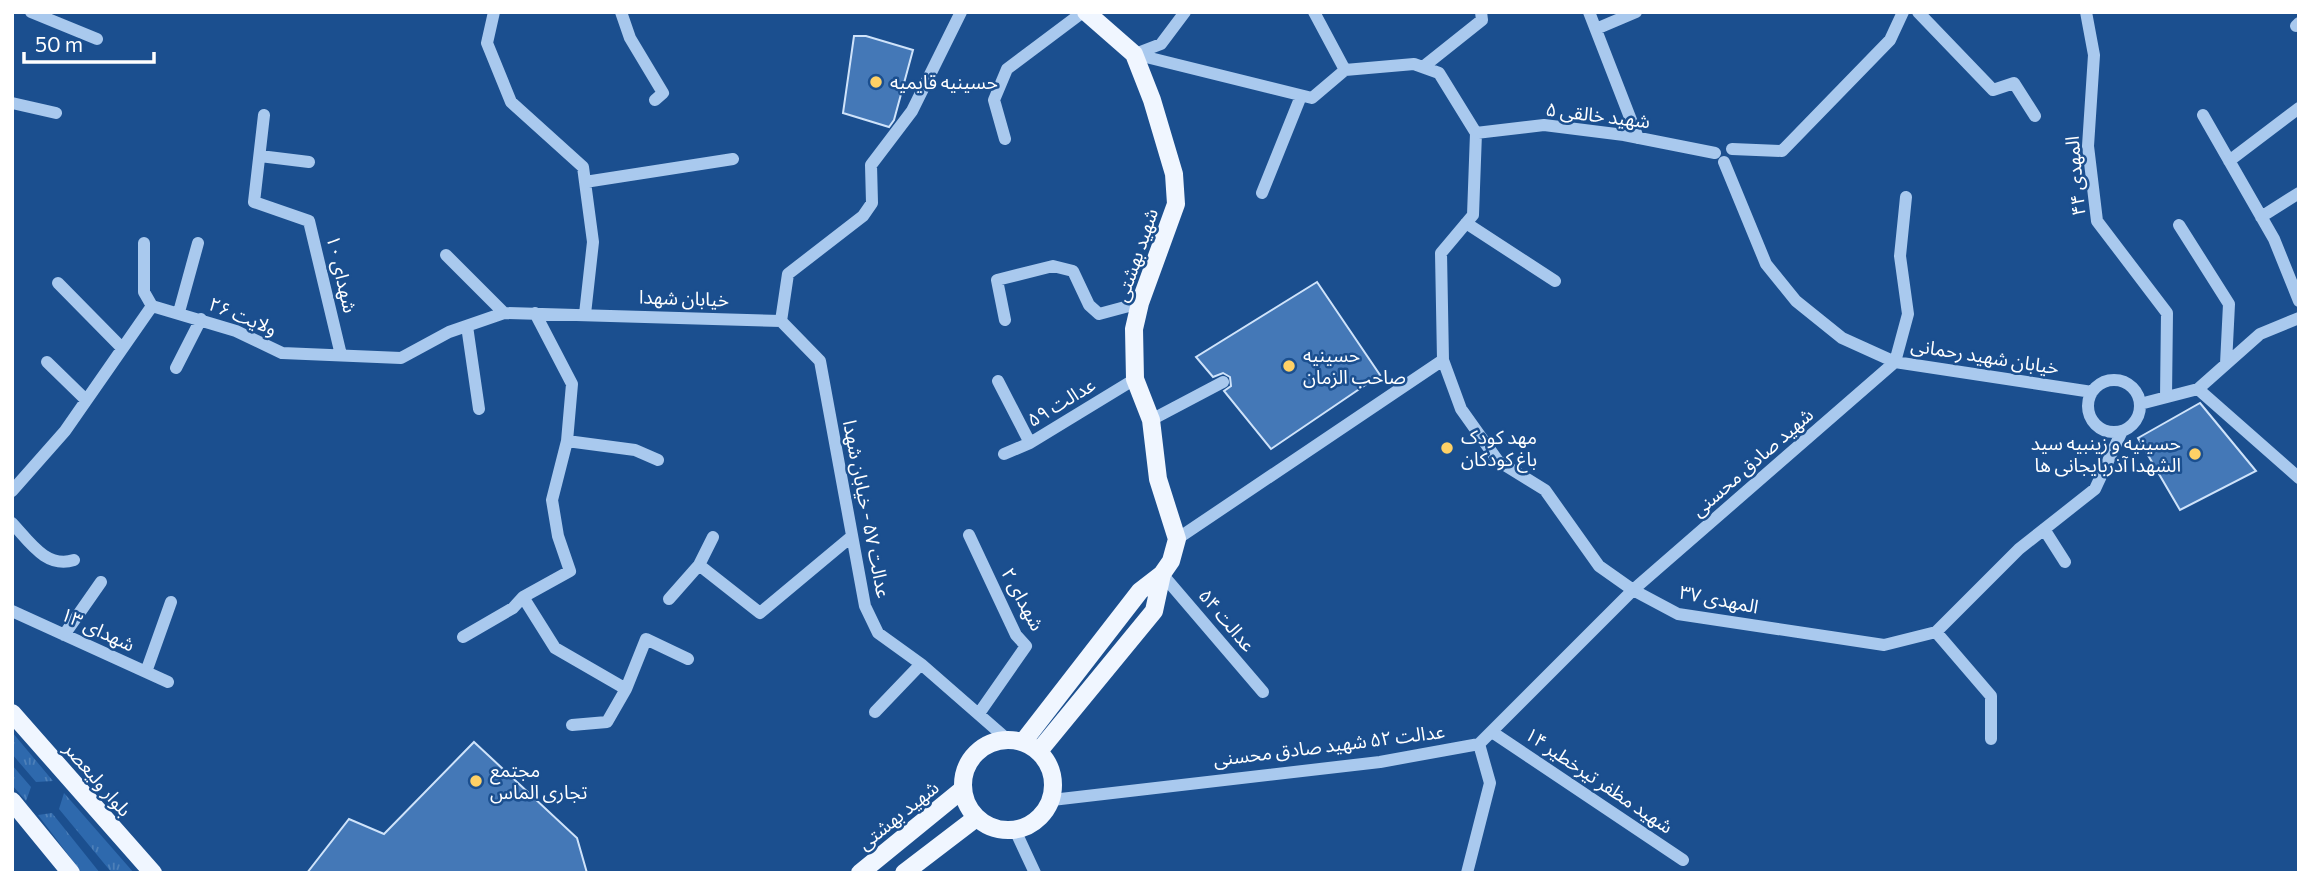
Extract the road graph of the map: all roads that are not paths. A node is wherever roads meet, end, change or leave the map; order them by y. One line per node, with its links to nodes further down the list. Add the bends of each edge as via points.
1 (31, 12): 15 (street)
2 (495, 12): 35 (street, via 487,43 511,102 583,167)
3 (621, 12): 20 (street, via 630,38 663,93)
4 (961, 12): 57 (street, via 912,111 871,165 872,203 863,216 788,274)
5 (1085, 12): 16 (main road, شهید بهشتی); 29 (street, via 1007,69 994,100)
6 (1185, 12): 16 (street, via 1161,44)
7 (1314, 12): 18 (street)
8 (1480, 12): 17 (street, via 1482,20)
9 (1589, 12): 14 (street)
10 (1636, 12): 14 (street)
11 (1903, 12): 31 (street, via 1890,40 1782,151 1732,149 1731,158)
12 (1918, 12): 26 (street, via 1993,90 2014,83)
13 (2086, 12): 71 (street, المهدی ۴۴, via 2094,55 2088,146 2097,221 2167,313)
14 (1596, 29): 28 (street)
15 (97, 39)
16 (1134, 54): 19 (street); 48 (main road, شهید بهشتی, via 1167,148 1177,204)
17 (1423, 67): 18 (street); 27 (street, via 1438,74)
18 (1345, 70): 19 (street, via 1311,98)
19 (1301, 96): 36 (street)
20 (655, 100)
21 (12, 103): 23 (street)
22 (2299, 108): 33 (street)
23 (56, 113)
24 (264, 115): 30 (street, شهدای ۱۰)
25 (2203, 115): 33 (street)
26 (2035, 116)
27 (1476, 132): 28 (street, شهید خالقی ۵, via 1544,125); 40 (street, via 1473,215)
28 (1638, 138): 31 (street, شهید خالقی ۵)
29 (1005, 139)
30 (260, 156): 34 (street); 60 (street, شهدای ۱۰, via 254,202 309,221)
31 (1719, 157): 63 (street, خیابان شهید رحمانی, via 1766,264 1796,301 1842,338)
32 (733, 159): 35 (street)
33 (2229, 161): 39 (street)
34 (309, 162)
35 (585, 182): 53 (street, via 593,242)
36 (1262, 193)
37 (2299, 193): 39 (street)
38 (1906, 197): 63 (street, via 1900,256 1908,314)
39 (2261, 217): 47 (street)
40 (1466, 223): 45 (street); 61 (street, المهدی ۳۷, via 1441,253)
41 (2179, 225): 64 (street, via 2229,304)
42 (144, 243): 49 (street, via 144,292)
43 (198, 243): 50 (street)
44 (446, 255): 51 (street)
45 (1555, 281)
46 (58, 283): 59 (street)
47 (2299, 301)
48 (1140, 303): 56 (street, via 1100,314 1089,305 1073,271 1053,266 997,280); 66 (main road, شهید بهشتی)
49 (152, 306): 50 (street, ولایت ۲۶); 59 (street)
50 (179, 312): 55 (street, ولایت ۲۶)
51 (504, 313): 52 (street, ولایت ۲۶); 58 (street, ولایت ۲۶)
52 (535, 313): 53 (street, ولایت ۲۶); 77 (street, via 572,384)
53 (585, 314): 57 (street, خیابان شهدا)
54 (2299, 318): 64 (street, via 2260,334)
55 (201, 319): 60 (street, ولایت ۲۶, via 282,353); 65 (street)
56 (1005, 320)
57 (781, 321): 87 (street, عدالت ۵۷ - خیابان شهدا, via 820,360)
58 (467, 326): 60 (street, ولایت ۲۶, via 401,358); 74 (street)
59 (121, 347): 72 (street)
60 (341, 355)
61 (1443, 359): 88 (street); 94 (street, المهدی ۳۷, via 1461,409 1498,461 1545,490 1599,566)
62 (47, 362): 72 (street)
63 (1895, 362): 70 (street, خیابان شهید رحمانی); 94 (street, شهید صادق محسنی)
64 (2226, 364): 69 (street)
65 (176, 368)
66 (1135, 379): 75 (main road, شهید بهشتی); 78 (street, عدالت ۵۹)
67 (998, 381): 78 (street)
68 (1223, 382): 75 (street)
69 (2198, 389): 71 (street); 81 (street)
70 (2092, 391): 73 (street, via 2105,382 2121,380 2134,389); 76 (street, via 2088,407 2093,421 2106,431)
71 (2166, 397): 73 (street)
72 (86, 400): 82 (street)
73 (2140, 404): 76 (street, via 2136,421)
74 (479, 410)
75 (1151, 421): 88 (main road, شهید بهشتی, via 1158,479)
76 (2122, 431): 84 (street, via 2095,489)
77 (567, 440): 80 (street, via 635,450); 95 (street, via 552,500 570,571)
78 (1030, 443): 79 (street, عدالت ۵۹)
79 (1004, 454)
80 (658, 460)
81 (2299, 478)
82 (12, 491)
83 (12, 523): 89 (street, via 46,559)
84 (2044, 529): 90 (street); 99 (street)
85 (969, 535): 109 (street, شهدای ۲, via 1016,635 1026,646)
86 (713, 537): 91 (street)
87 (852, 537): 91 (street, via 760,613); 103 (street, عدالت ۵۷ - خیابان شهدا, via 864,606 877,633)
88 (1177, 539): 92 (main road)
89 (74, 560)
90 (2066, 562)
91 (699, 565): 96 (street)
92 (1162, 574): 107 (street, عدالت ۵۴); 114 (main road, via 1154,611)
93 (101, 582): 100 (street)
94 (1633, 590): 99 (street, المهدی ۳۷, via 1678,614 1884,645); 112 (street)
95 (523, 597): 101 (street, via 513,608); 106 (street, via 555,648)
96 (669, 599)
97 (171, 602): 104 (street)
98 (12, 611): 100 (street, شهدای ۱۳)
99 (1936, 632): 113 (street, via 1991,696)
100 (64, 635): 104 (street, شهدای ۱۳)
101 (463, 637)
102 (688, 660): 106 (street, via 646,639)
103 (922, 664): 108 (street); 109 (street, عدالت ۵۷ - خیابان شهدا)
104 (146, 672): 105 (street, شهدای ۱۳)
105 (168, 682)
106 (626, 689): 111 (street, via 607,722)
107 (1263, 692)
108 (875, 712)
109 (980, 712): 114 (street, عدالت ۵۷ - خیابان شهدا)
110 (12, 713): 123 (main road, بلوار ولیعصر)
111 (572, 725)
112 (1492, 732): 115 (street); 121 (street, شهید مظفر تیرخطیر ۱۴)
113 (1991, 739)
114 (1023, 744): 116 (main road, via 993,742 970,760); 117 (main road, via 1050,765)
115 (1479, 744): 117 (street, عدالت ۵۲ شهید صادق محسنی, via 1380,762); 127 (street, via 1490,783)
116 (963, 789): 119 (main road); 124 (main road, شهید بهشتی)
117 (1052, 800): 120 (main road, via 1038,820)
118 (12, 801): 122 (main road)
119 (976, 818): 120 (main road, via 1001,831); 125 (main road)
120 (1015, 830): 126 (street)
121 (1683, 860)
122 (71, 873)
123 (153, 873)
124 (860, 873)
125 (904, 873)
126 (1035, 873)
127 (1467, 873)

